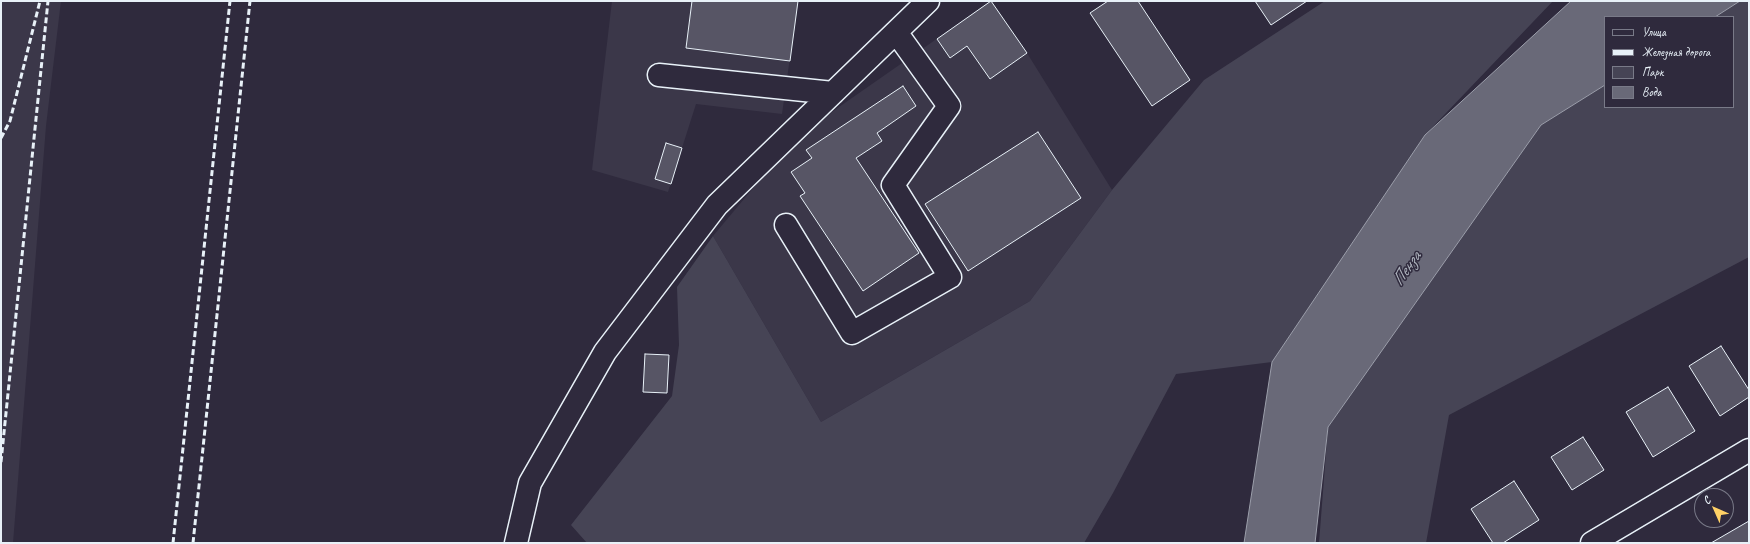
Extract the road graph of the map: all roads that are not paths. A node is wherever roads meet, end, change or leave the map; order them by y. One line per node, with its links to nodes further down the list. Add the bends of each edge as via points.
1 (928, 1): 2 (street)
2 (896, 32): 4 (street); 5 (street, via 949,106 893,185 950,277 852,333)
3 (660, 75): 4 (street)
4 (833, 93): 7 (street, via 717,205 605,352 530,483)
5 (786, 225)
6 (1749, 450): 8 (street)
7 (516, 543)
8 (1592, 543)

